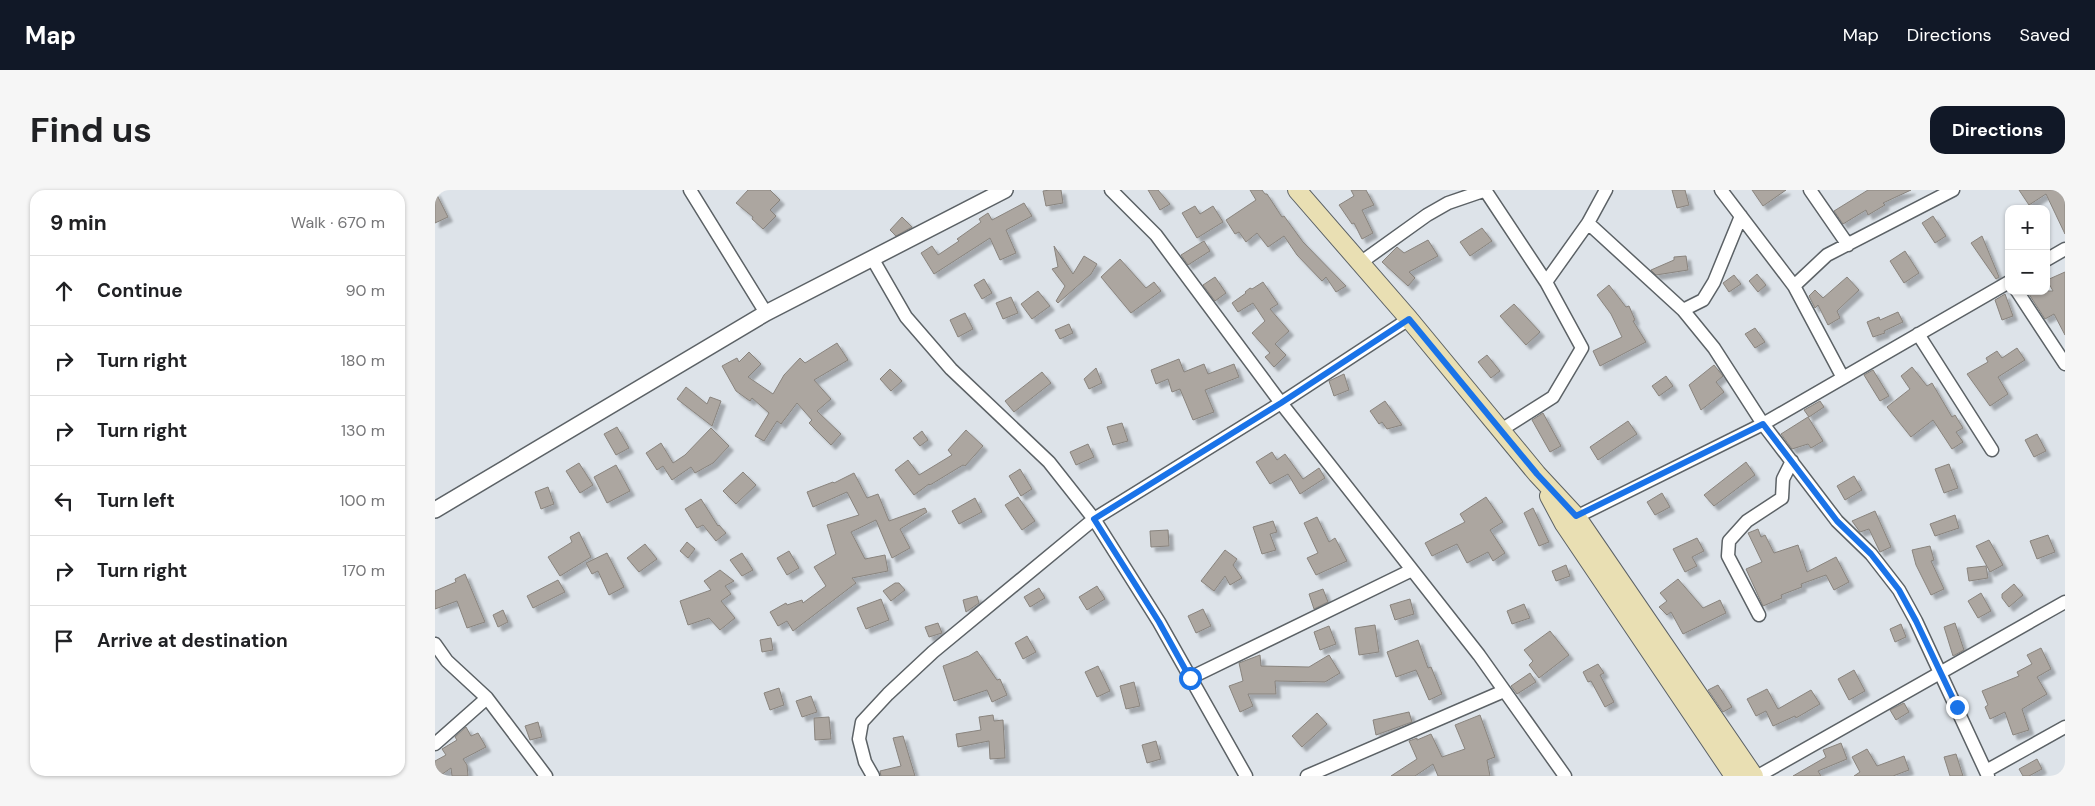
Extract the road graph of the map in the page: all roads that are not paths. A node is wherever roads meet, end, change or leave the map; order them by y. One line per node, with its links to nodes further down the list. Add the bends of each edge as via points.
1 (690, 190): 22 (street)
2 (1005, 190): 14 (street)
3 (1111, 190): 27 (street, via 1156,235)
4 (1297, 190): 16 (main road)
5 (1486, 190): 16 (street, via 1427,215); 17 (street)
6 (1606, 190): 11 (street)
7 (1721, 190): 10 (street)
8 (1810, 190): 12 (street)
9 (1953, 190): 12 (street)
10 (1741, 216): 19 (street); 21 (street, via 1714,282 1703,300)
11 (1588, 223): 17 (street); 21 (street)
12 (1848, 245): 19 (street, via 1827,255)
13 (2065, 249): 15 (street)
14 (872, 258): 22 (street); 33 (street, via 905,317 951,370 1049,462)
15 (2050, 258)
16 (1360, 263): 23 (main road)
17 (1546, 282): 29 (street, via 1582,348 1553,397)
18 (2005, 284): 24 (street)
19 (1794, 286): 26 (street)
20 (2020, 295): 25 (street)
21 (1683, 310): 28 (street, via 1714,348)
22 (766, 313): 32 (street)
23 (1409, 319): 27 (street); 29 (main road)
24 (1917, 334): 26 (street); 30 (street)
25 (2065, 364)
26 (1843, 378): 28 (street)
27 (1281, 403): 33 (street); 35 (street)
28 (1763, 424): 31 (street); 34 (street)
29 (1501, 430): 34 (main road)
30 (1992, 450)
31 (1792, 461): 37 (street, via 1783,479 1782,498 1747,521 1729,541 1728,556); 39 (street, via 1837,521 1871,554 1899,590)
32 (435, 510)
33 (1094, 519): 40 (street); 47 (street, via 933,652 862,722 859,739 865,762)
34 (1570, 520): 51 (main road); 52 (main road)
35 (1412, 570): 40 (street); 41 (street)
36 (2065, 602): 39 (street)
37 (1759, 615)
38 (435, 644): 42 (street, via 447,661)
39 (1940, 672): 45 (street); 53 (street)
40 (1190, 678): 48 (street)
41 (1504, 691): 49 (street); 50 (street)
42 (487, 698): 44 (street); 46 (street)
43 (2065, 727): 45 (street)
44 (435, 744)
45 (1987, 773)
46 (546, 776)
47 (873, 776)
48 (1246, 776)
49 (1307, 776)
50 (1565, 776)
51 (1734, 776)
52 (1753, 776)
53 (1758, 776)

